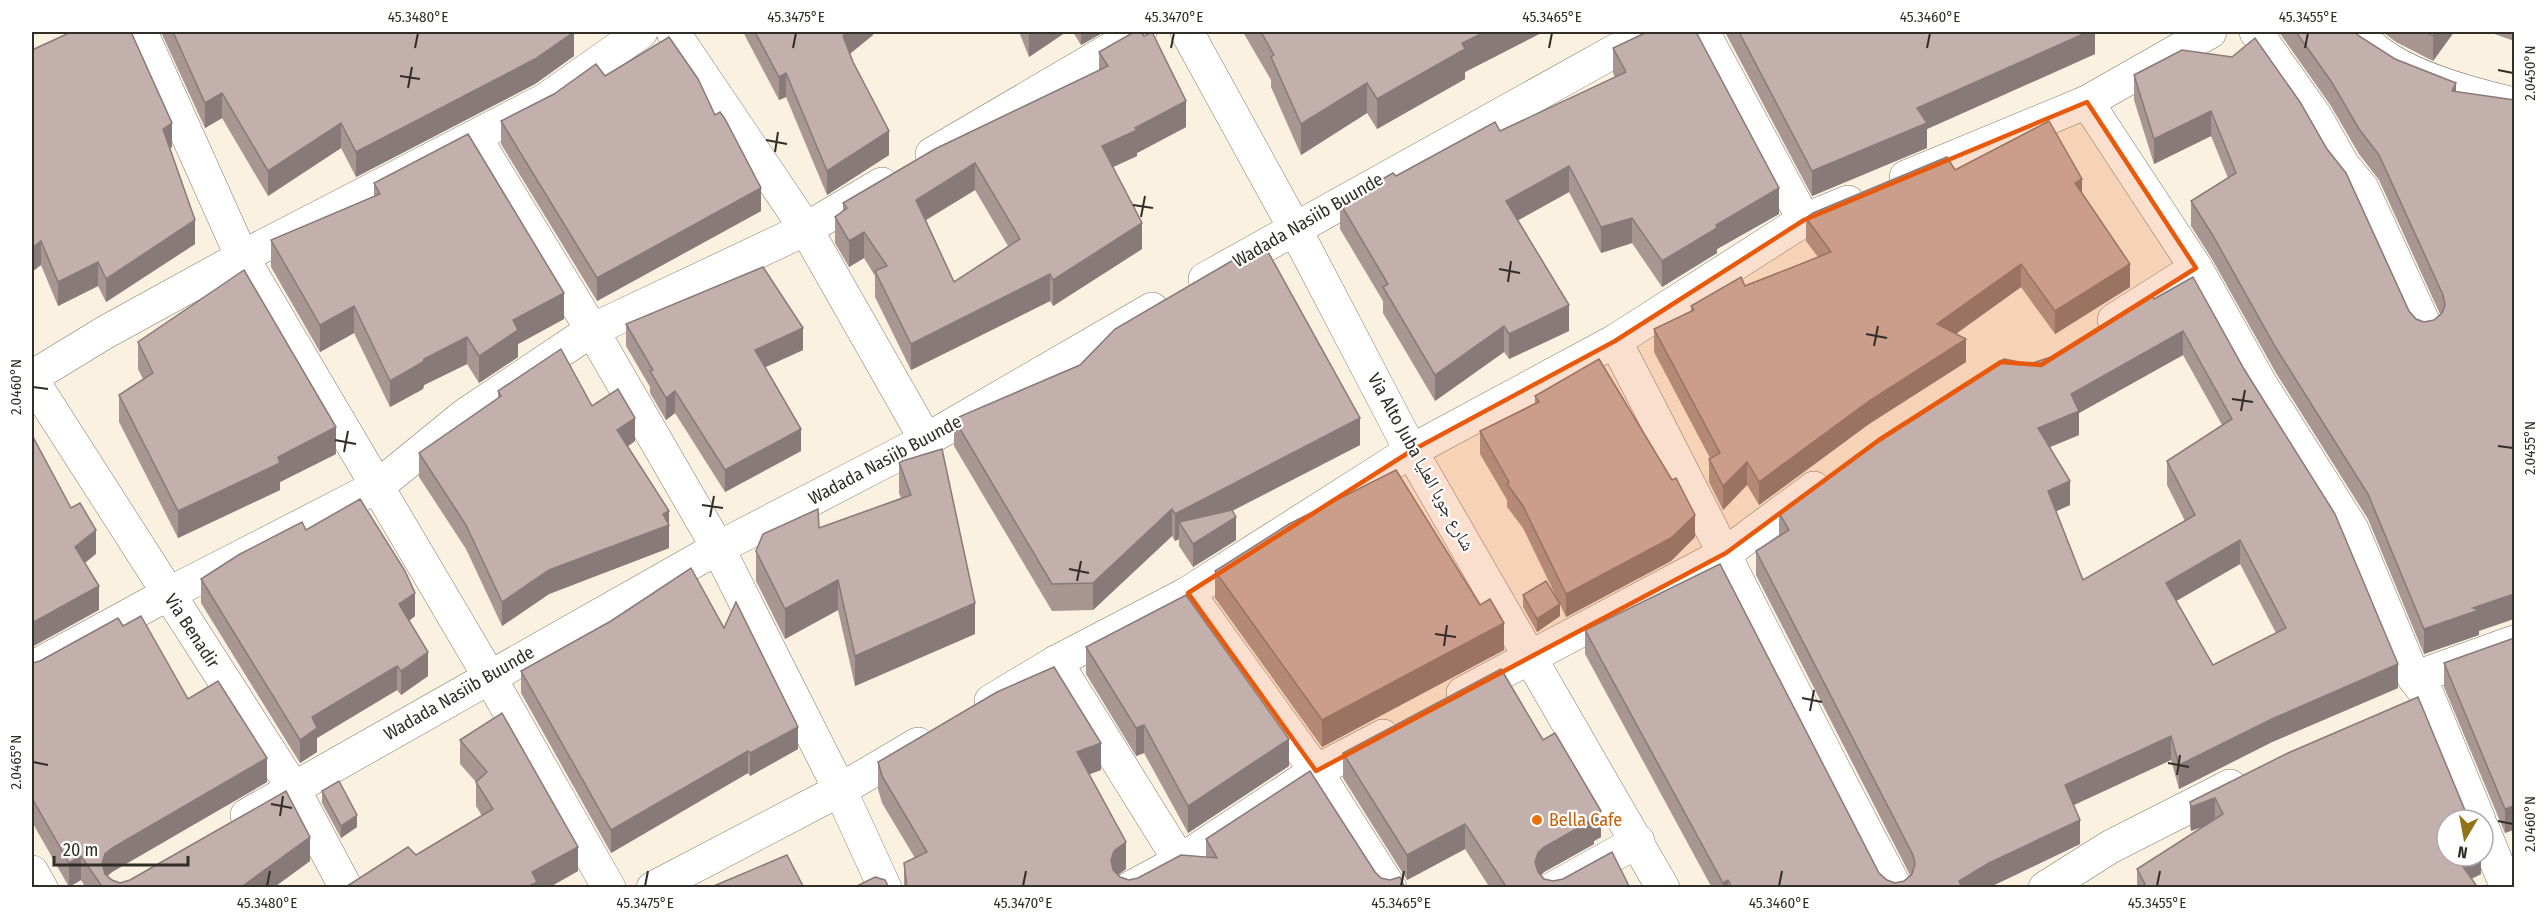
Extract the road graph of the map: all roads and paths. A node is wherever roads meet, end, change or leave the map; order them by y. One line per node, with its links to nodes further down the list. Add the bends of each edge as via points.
1 (141, 32): 17 (street)
2 (641, 32): 13 (street, via 545,100)
3 (673, 32): 16 (street)
4 (1140, 32): 16 (street)
5 (1187, 32): 15 (street, Via Alto Juba شارع جوبا العليا)
6 (1649, 32): 15 (street, Wadada Nasiib Buunde)
7 (1703, 32): 14 (street)
8 (2210, 32): 11 (street)
9 (2256, 32): 19 (street, via 2362,188)
10 (2362, 32): 12 (street, via 2370,47 2405,67 2462,92)
11 (2087, 102): 14 (street); 18 (street)
12 (2514, 104)
13 (476, 138): 17 (street); 20 (street)
14 (1804, 220): 22 (street)
15 (1294, 227): 24 (street, Wadada Nasiib Buunde); 25 (street, Via Alto Juba شارع جوبا العليا)
16 (806, 229): 20 (street); 24 (street)
17 (242, 257): 23 (street, via 104,333); 27 (street)
18 (2196, 268): 21 (street); 37 (street, via 2260,383 2352,529)
19 (2426, 328)
20 (592, 330): 27 (street, via 465,415); 28 (street)
21 (2090, 335)
22 (1615, 341): 25 (street); 29 (street)
23 (32, 378): 31 (street, Via Benadir)
24 (926, 440): 28 (street, Wadada Nasiib Buunde)
25 (1412, 451): 30 (street); 33 (street, Via Alto Juba شارع جوبا العليا)
26 (1841, 468): 29 (street)
27 (378, 486): 31 (street); 36 (street)
28 (718, 548): 36 (street, Wadada Nasiib Buunde); 44 (street)
29 (1726, 553): 33 (street); 60 (street, via 1809,725)
30 (1188, 592): 34 (street); 41 (street)
31 (168, 594): 35 (street); 43 (street, Via Benadir)
32 (2514, 642): 37 (street)
33 (1532, 657): 38 (street); 47 (street, Via Alto Juba شارع جوبا العليا)
34 (1056, 662): 44 (street); 49 (street)
35 (32, 668)
36 (489, 676): 43 (street, Wadada Nasiib Buunde); 53 (street)
37 (2421, 687): 39 (street); 45 (street)
38 (1440, 706)
39 (2398, 708)
40 (1409, 722): 41 (street)
41 (1316, 771): 49 (street); 57 (street)
42 (2255, 773): 61 (street, via 2110,847)
43 (293, 788): 46 (street, Wadada Nasiib Buunde); 52 (street, Via Benadir)
44 (840, 790): 54 (street); 55 (street)
45 (2474, 808)
46 (222, 829)
47 (1638, 841): 58 (street); 59 (street, Via Alto Juba شارع جوبا العليا)
48 (2495, 858): 62 (street)
49 (1180, 861): 56 (street)
50 (32, 872): 51 (street)
51 (41, 888)
52 (346, 888)
53 (609, 888)
54 (653, 888)
55 (885, 888)
56 (1130, 888)
57 (1390, 888)
58 (1554, 888)
59 (1663, 888)
60 (1896, 888)
61 (2044, 888)
62 (2507, 888)

